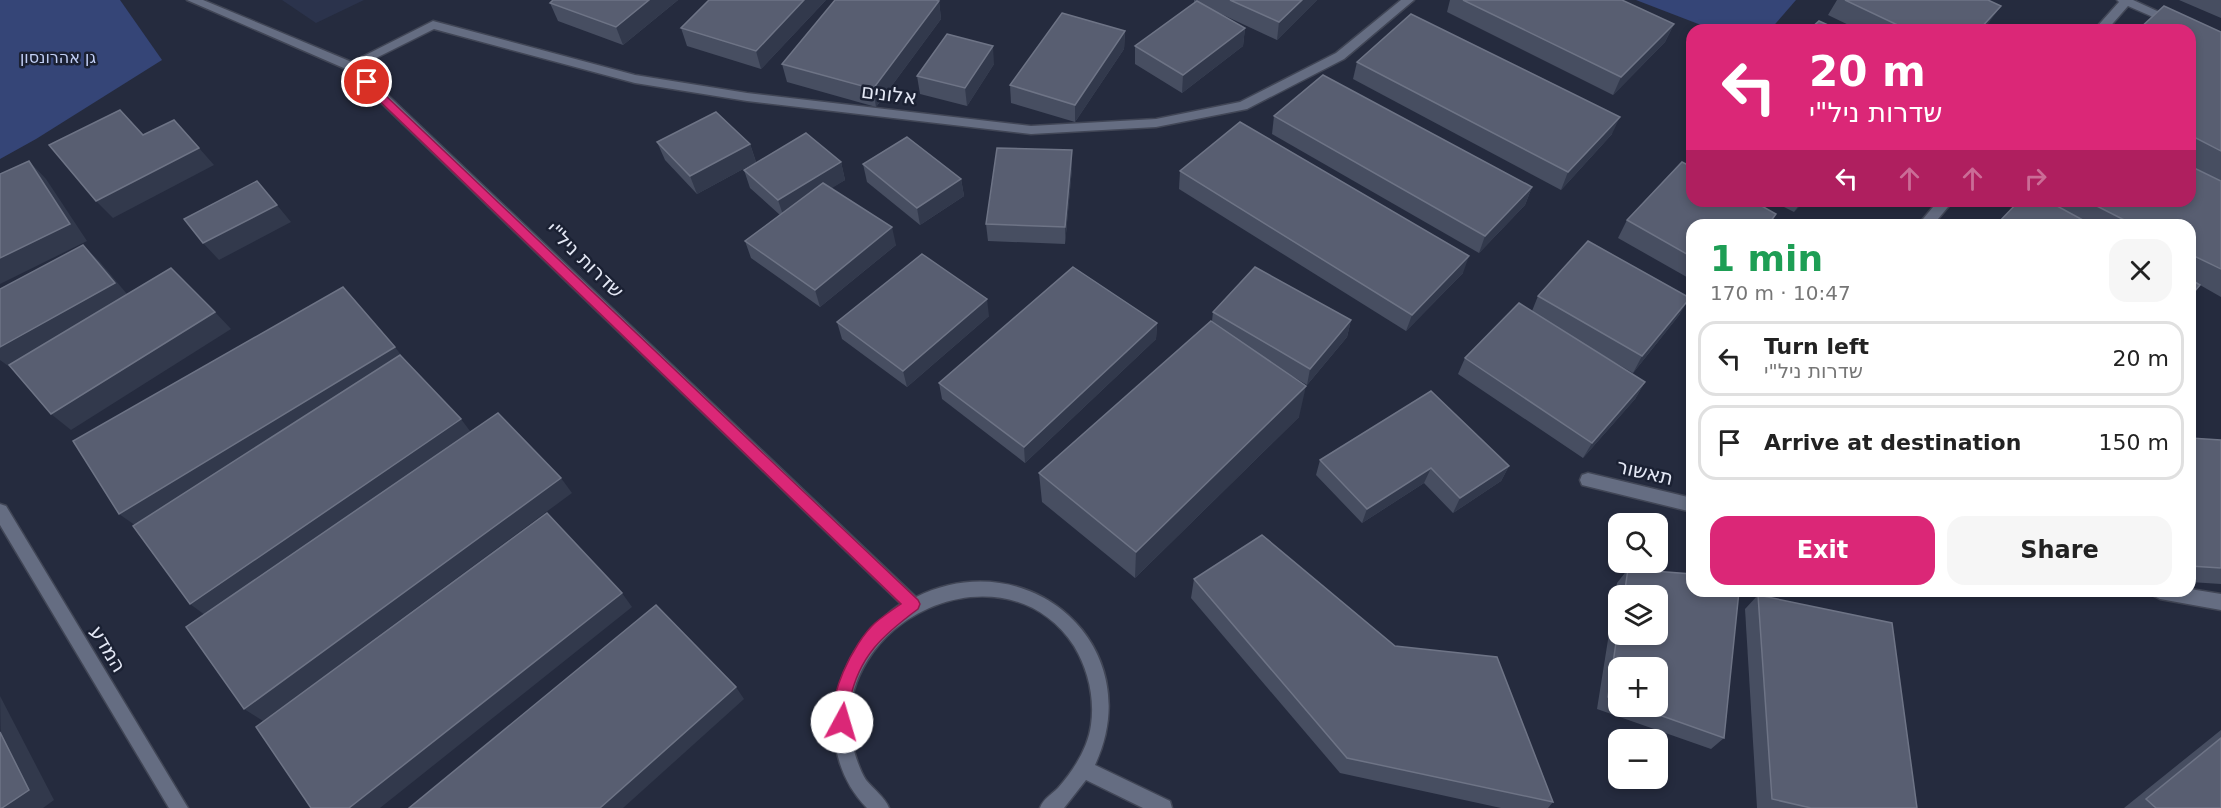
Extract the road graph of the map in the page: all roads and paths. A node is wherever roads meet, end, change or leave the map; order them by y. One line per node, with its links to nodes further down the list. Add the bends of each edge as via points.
1 (193, 0): 6 (street, שדרות ניל"י)
2 (1408, 0): 6 (street, אלונים, via 1340,56 1243,106 1144,124 1031,130 747,97 635,78 433,25)
3 (2126, 0): 4 (street); 5 (street)
4 (2105, 24)
5 (2180, 24)
6 (350, 66): 14 (street, שדרות ניל"י)
7 (1941, 207): 8 (street)
8 (1930, 219)
9 (1588, 480): 10 (street, תאשור)
10 (1686, 504)
11 (0, 511): 16 (street, המדע)
12 (2193, 597): 13 (street)
13 (2221, 602)
14 (912, 604): 15 (street, via 951,590 992,588 1030,598 1063,618 1087,649 1100,688 1099,729); 17 (street, via 879,629 855,663 842,702 842,743 856,782)
15 (1084, 769): 18 (street); 19 (street)
16 (179, 808)
17 (880, 808)
18 (1049, 808)
19 (1163, 808)

